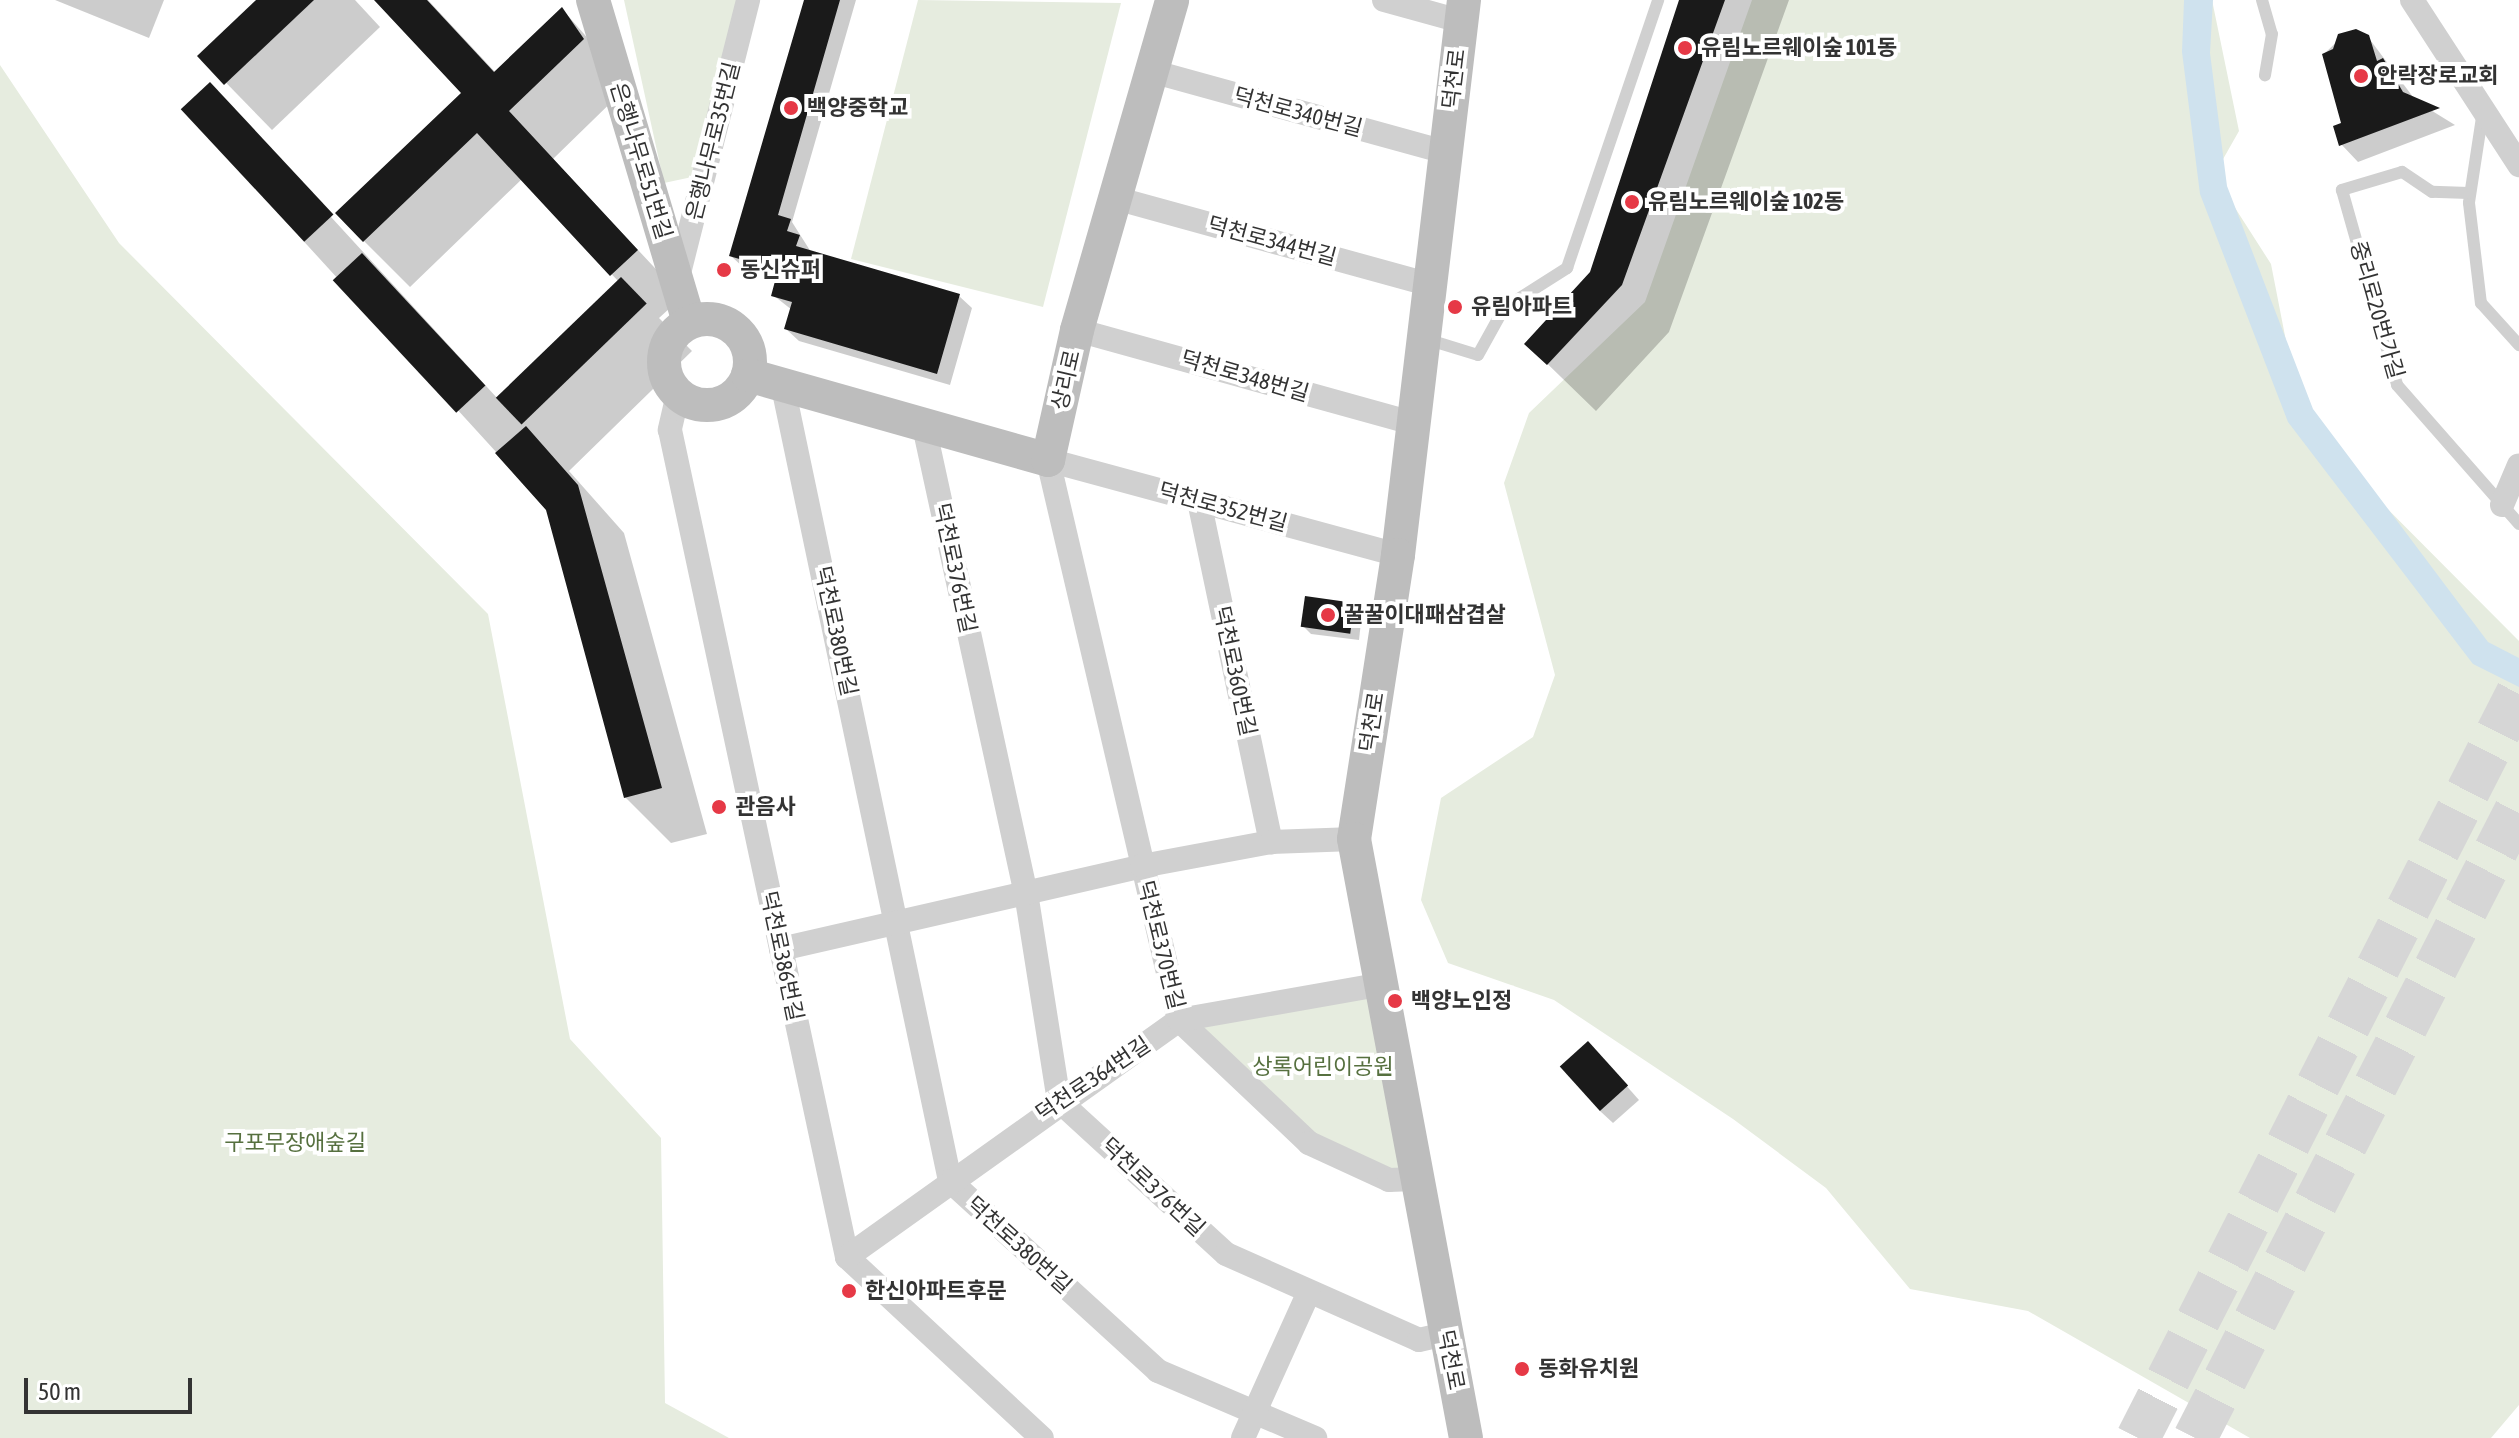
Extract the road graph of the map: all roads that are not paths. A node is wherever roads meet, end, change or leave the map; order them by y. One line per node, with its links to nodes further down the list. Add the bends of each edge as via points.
1 (593, 0): 16 (main road, 은행나무로51번길)
2 (748, 0): 16 (street, 은행나무로35번길)
3 (1172, 0): 9 (main road, 상리로)
4 (1384, 0): 8 (street)
5 (1658, 0): 20 (lane, via 1567,268 1504,308 1478,355)
6 (2262, 0): 10 (lane, via 2272,34)
7 (2412, 0): 11 (street)
8 (1462, 11): 12 (main road, 덕천로)
9 (1151, 71): 12 (street, 덕천로340번길); 15 (main road, 상리로)
10 (2265, 75)
11 (2484, 108): 13 (street); 14 (lane)
12 (1445, 152): 17 (main road, 덕천로)
13 (2519, 165)
14 (2469, 193): 21 (lane, via 2481,303); 30 (lane, 중리로20번가길, via 2432,192 2402,172 2342,190 2397,385)
15 (1115, 198): 17 (street, 덕천로344번길); 19 (main road, 상리로)
16 (677, 282): 18 (main road, 은행나무로51번길)
17 (1428, 284): 20 (main road, 덕천로)
18 (689, 322): 22 (main road, via 717,319 740,334); 24 (main road, via 664,355)
19 (1077, 330): 25 (street, 덕천로348번길); 27 (main road, 상리로)
20 (1423, 338): 25 (main road, 덕천로)
21 (2519, 345)
22 (748, 375): 23 (main road); 24 (main road, via 718,403)
23 (783, 387): 26 (main road); 37 (street, 덕천로380번길)
24 (678, 394): 38 (street, 덕천로386번길, via 670,430)
25 (1413, 423): 32 (main road, 덕천로)
26 (925, 431): 27 (main road); 36 (street, 덕천로376번길)
27 (1048, 460): 29 (street, 덕천로352번길); 35 (street, 덕천로370번길)
28 (2519, 465): 30 (street)
29 (1199, 501): 32 (street, 덕천로352번길); 34 (street, 덕천로360번길)
30 (2502, 505): 31 (lane, 중리로20번가길)
31 (2519, 524)
32 (1398, 555): 33 (main road, 덕천로)
33 (1354, 839): 34 (street); 39 (main road, 덕천로)
34 (1271, 842): 35 (street)
35 (1142, 866): 36 (street, 덕천로370번길); 40 (street, 덕천로370번길)
36 (1026, 893): 37 (street); 41 (street, 덕천로376번길)
37 (900, 922): 38 (street); 43 (street, 덕천로380번길)
38 (781, 949): 44 (street, 덕천로386번길)
39 (1377, 985): 40 (street, 덕천로364번길); 42 (main road, 덕천로)
40 (1179, 1020): 41 (street, 덕천로364번길); 42 (street, 덕천로370번길, via 1309,1143 1389,1180)
41 (1059, 1101): 43 (street, 덕천로364번길); 45 (street, 덕천로376번길, via 1226,1254)
42 (1415, 1179): 46 (main road, 덕천로)
43 (950, 1181): 44 (street, 덕천로364번길); 47 (street, 덕천로380번길, via 1158,1371)
44 (847, 1257): 48 (street)
45 (1309, 1292): 46 (street, 덕천로376번길, via 1419,1340); 47 (street)
46 (1446, 1334): 51 (main road, 덕천로)
47 (1256, 1411): 49 (street); 50 (street, 덕천로380번길)
48 (1042, 1438)
49 (1243, 1438)
50 (1315, 1438)
51 (1466, 1438)

